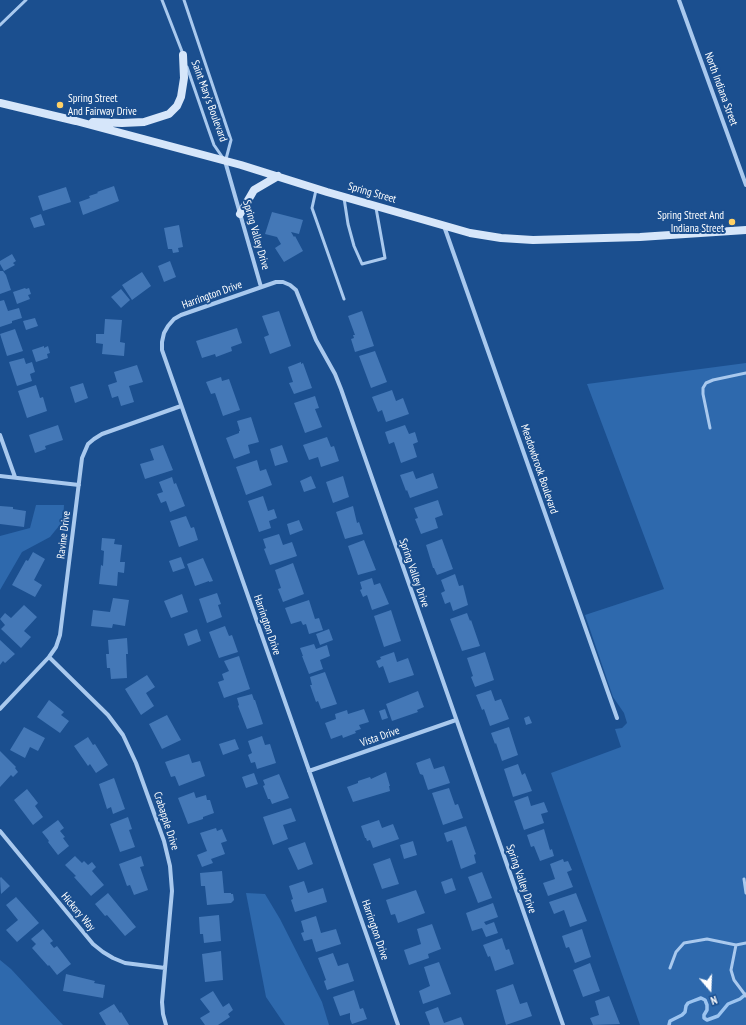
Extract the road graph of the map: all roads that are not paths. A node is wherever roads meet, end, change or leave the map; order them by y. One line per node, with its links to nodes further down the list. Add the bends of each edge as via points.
1 (26, 0): 5 (lane)
2 (162, 0): 6 (lane, Saint Mary's Boulevard)
3 (184, 0): 9 (lane, Saint Mary's Boulevard, via 231,140)
4 (679, 0): 11 (street, North Indiana Street)
5 (0, 25)
6 (183, 54): 8 (main road, via 184,78 181,96 177,106 169,114 144,122); 9 (lane, Saint Mary's Boulevard, via 214,145)
7 (0, 103): 8 (main road, Spring Street)
8 (76, 121): 9 (main road, Spring Street)
9 (225, 161): 10 (main road, Spring Street); 15 (street, Spring Valley Drive)
10 (278, 176): 12 (main road, Spring Street); 15 (main road, via 254,190)
11 (746, 185)
12 (317, 188): 13 (main road, Spring Street); 19 (lane, via 312,208)
13 (343, 197): 14 (main road, Spring Street); 14 (lane, via 354,246 362,264 384,258)
14 (376, 206): 16 (main road, Spring Street)
15 (240, 214): 18 (street, Spring Valley Drive)
16 (444, 226): 17 (main road, Spring Street, via 501,238 533,240 640,237); 29 (street, Meadowbrook Boulevard)
17 (746, 230)
18 (261, 287): 21 (street, Harrington Drive, via 181,315 168,326 163,337 162,350); 30 (street, Spring Valley Drive, via 283,282 296,290 316,340 335,374)
19 (344, 299)
20 (746, 373): 22 (lane, via 706,383 703,394)
21 (182, 406): 26 (street, Ravine Drive, via 94,439 84,451); 31 (street, Harrington Drive)
22 (710, 428)
23 (0, 435): 25 (street)
24 (0, 476): 25 (street)
25 (15, 477): 26 (street)
26 (79, 485): 27 (street, Ravine Drive, via 60,636)
27 (49, 657): 28 (street, Ravine Drive); 37 (street, Crabapple Drive, via 108,715 123,735 136,763 164,841 170,866 172,891)
28 (0, 709)
29 (617, 718)
30 (456, 720): 31 (street, Vista Drive); 42 (street, Spring Valley Drive)
31 (309, 771): 41 (street, Harrington Drive)
32 (0, 831): 37 (street, Hickory Way, via 93,944 125,963)
33 (744, 879): 34 (lane)
34 (746, 893)
35 (746, 943): 36 (lane)
36 (736, 945): 38 (lane, via 707,940 684,943 676,952); 39 (lane, via 731,970 734,980)
37 (165, 968): 40 (street, Crabapple Drive, via 162,1002)
38 (670, 968)
39 (746, 996)
40 (166, 1025)
41 (398, 1025)
42 (563, 1025)

